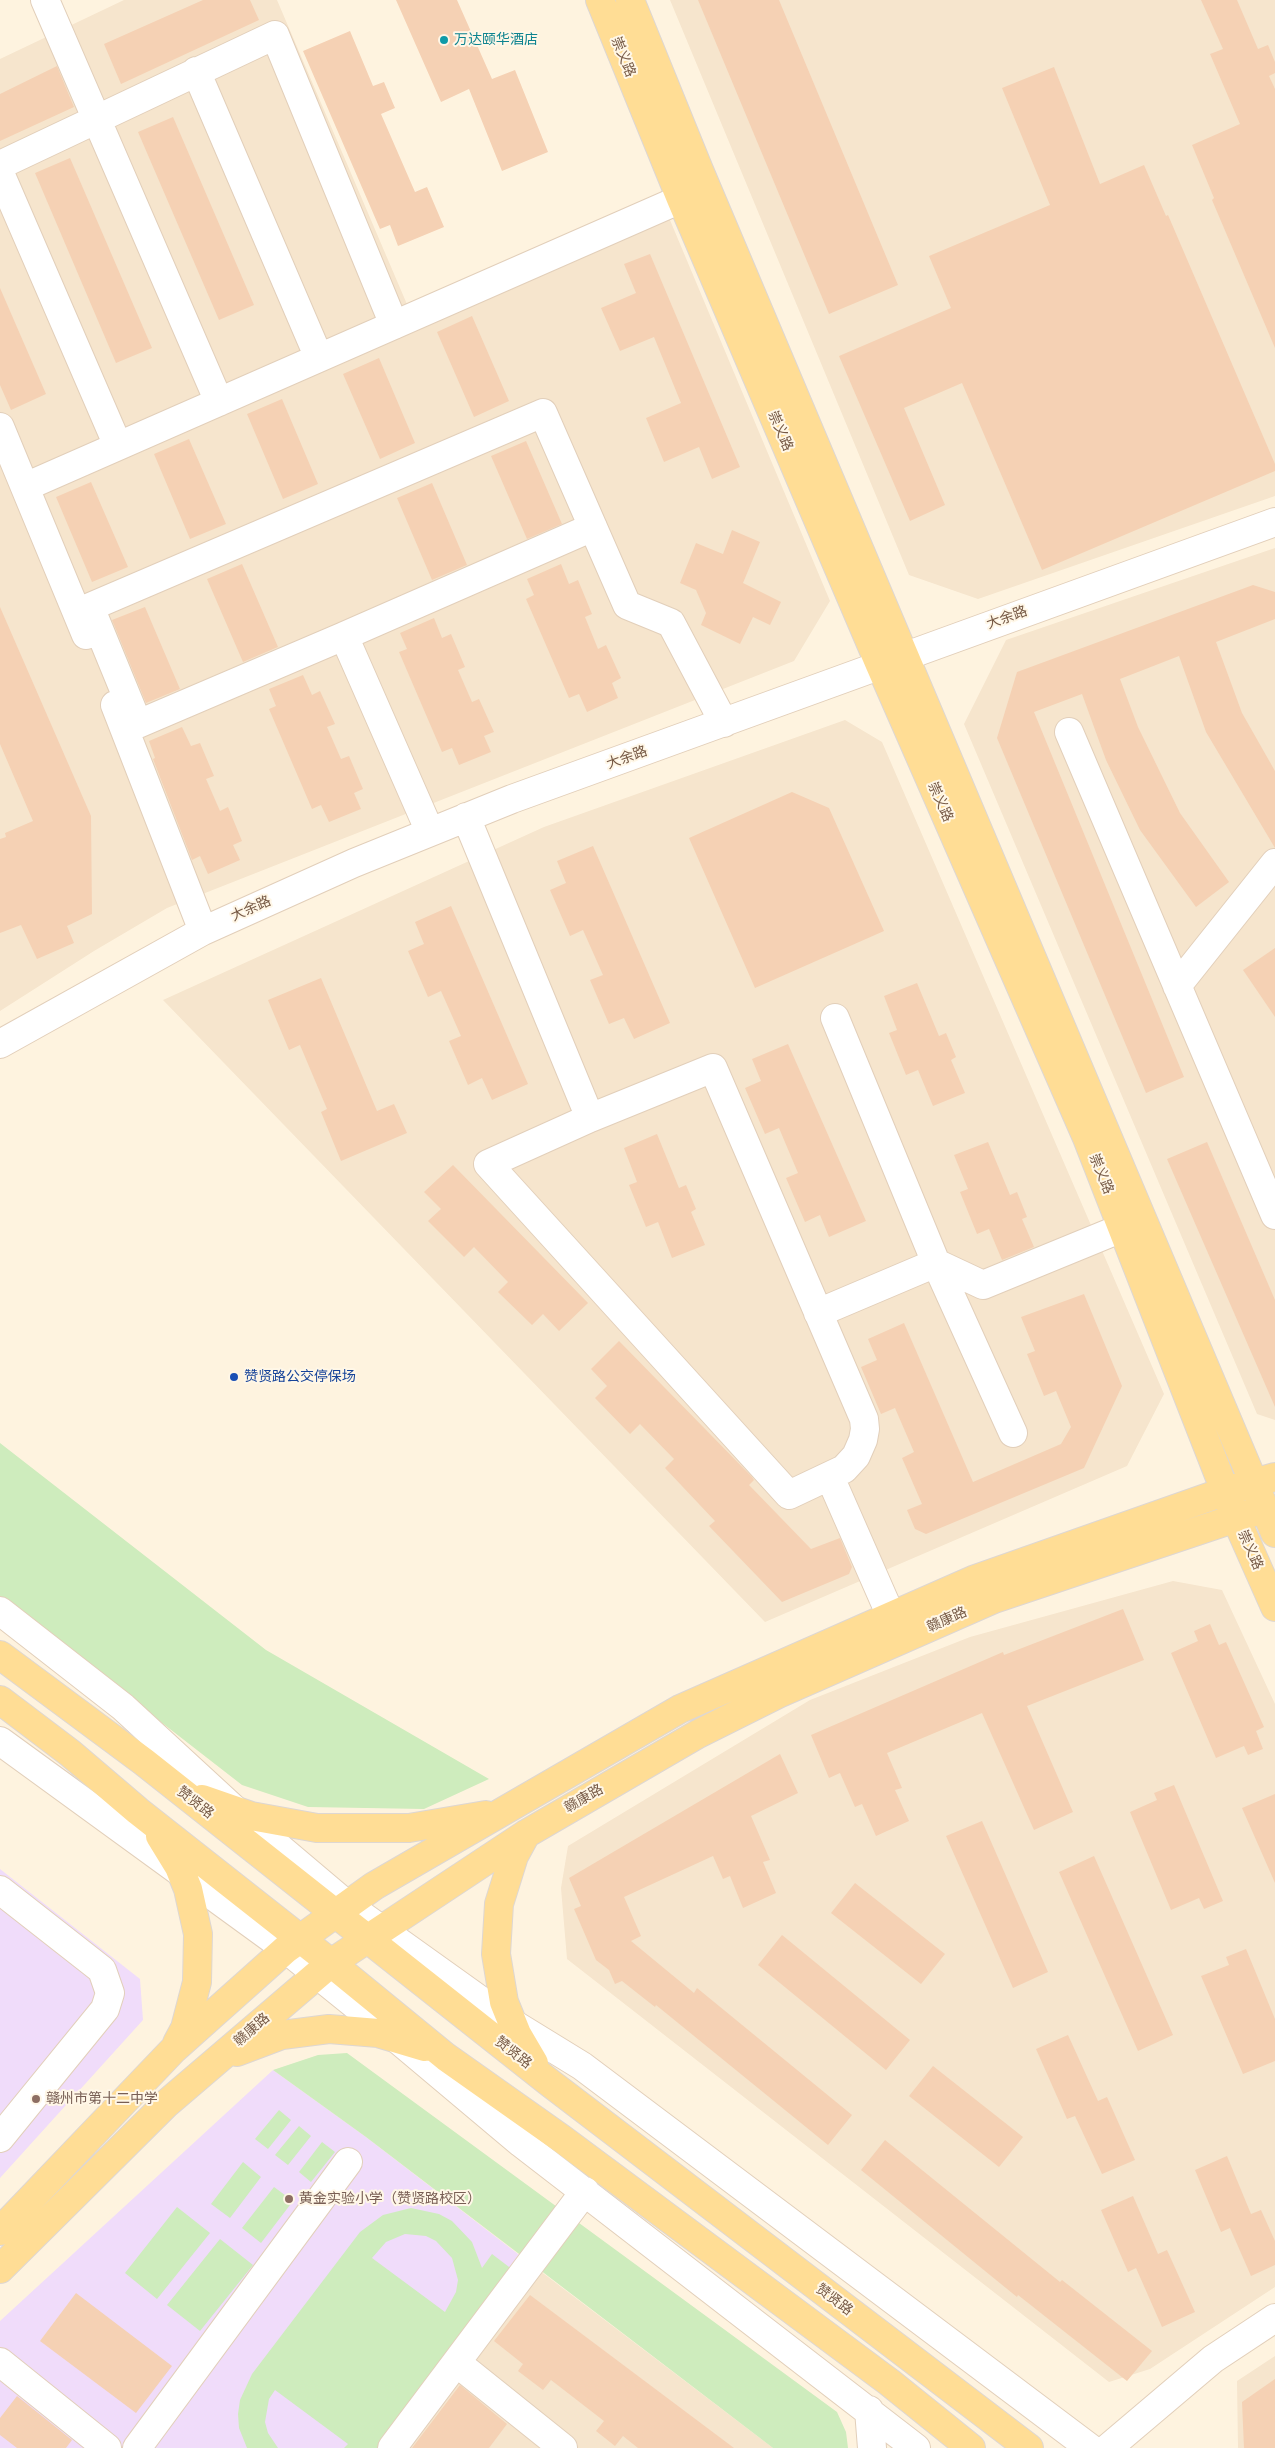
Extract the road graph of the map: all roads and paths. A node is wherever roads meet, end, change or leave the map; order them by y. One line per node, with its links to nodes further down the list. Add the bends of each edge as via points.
1 (45, 0): 5 (street)
2 (600, 0): 8 (main road, 崇义路)
3 (630, 0): 18 (main road, 崇义路)
4 (196, 71): 5 (street); 9 (street, via 275,35); 10 (street)
5 (97, 120): 6 (street); 11 (street)
6 (0, 165)
7 (0, 173): 13 (street)
8 (681, 199): 9 (street); 18 (main road, 崇义路)
9 (394, 325): 10 (street)
10 (319, 358): 11 (street)
11 (219, 402): 13 (street)
12 (0, 426): 14 (street)
13 (118, 446): 14 (street)
14 (25, 487): 24 (street)
15 (1275, 522): 18 (street, 大余路)
16 (593, 527): 17 (street); 17 (street, via 543,413 90,607 138,724); 19 (street, via 627,605 671,623)
17 (344, 636): 22 (street)
18 (892, 660): 19 (street, 大余路); 30 (main road, 崇义路); 35 (main road, 崇义路)
19 (724, 723): 21 (street, 大余路)
20 (1069, 732): 25 (street)
21 (466, 818): 22 (street, 大余路); 28 (street)
22 (430, 832): 24 (street, 大余路)
23 (1273, 871): 25 (street)
24 (203, 931): 27 (street, 大余路)
25 (1177, 986): 29 (street)
26 (835, 1018): 31 (street)
27 (0, 1044)
28 (590, 1118): 32 (street, via 713,1068); 34 (street, via 488,1164 789,1495)
29 (1275, 1215)
30 (1122, 1228): 31 (street, via 983,1285); 36 (main road, 崇义路)
31 (936, 1263): 32 (street); 33 (street)
32 (818, 1312): 34 (street, via 864,1419 865,1429 856,1456 844,1469)
33 (1013, 1434)
34 (830, 1477): 42 (street)
35 (1264, 1479): 36 (main road, 赣康路); 37 (main road, 崇义路)
36 (1226, 1490): 38 (main road, 崇义路); 42 (main road, 赣康路, via 973,1580)
37 (1270, 1508): 38 (main road, 赣康路); 39 (main road, 崇义路)
38 (1236, 1519): 40 (main road, 崇义路); 50 (main road, 赣康路, via 994,1599 787,1690 698,1734)
39 (1275, 1533)
40 (1275, 1607)
41 (0, 1611): 48 (street, via 123,1706)
42 (891, 1616): 49 (main road, 赣康路, via 680,1709)
43 (0, 1655): 46 (main road, 赞贤路)
44 (0, 1700): 47 (main road, via 70,1753)
45 (0, 1742): 51 (street)
46 (144, 1762): 48 (main road, via 188,1793); 53 (main road, 赞贤路)
47 (138, 1811): 51 (main road, via 168,1846); 55 (main road)
48 (237, 1812): 49 (main road, via 284,1823 350,1829 409,1828); 53 (street)
49 (502, 1812): 53 (main road, 赣康路, via 374,1886)
50 (526, 1834): 54 (main road, 赣康路); 57 (main road, via 505,1880 496,1929 499,1980)
51 (182, 1874): 55 (street); 59 (main road, via 194,1911 199,1958 192,2005)
52 (0, 1890): 63 (street, via 102,1970 110,1993 106,2009)
53 (341, 1909): 54 (street); 55 (main road, 赣康路)
54 (372, 1933): 56 (main road, 赣康路); 57 (street); 62 (main road, 赞贤路)
55 (293, 1943): 56 (main road); 59 (main road, 赣康路)
56 (324, 1968): 58 (street); 60 (main road); 61 (main road, 赣康路)
57 (512, 2023): 62 (main road, via 534,2066); 80 (street, via 582,2066)
58 (395, 2037): 60 (main road); 61 (main road, via 333,2029 282,2035 239,2051); 65 (street, via 521,2143)
59 (174, 2049): 66 (main road, 赣康路)
60 (446, 2057): 78 (main road, via 889,2382)
61 (199, 2075): 67 (main road, 赣康路)
62 (550, 2083): 79 (main road, 赞贤路)
63 (0, 2138)
64 (348, 2162): 73 (street)
65 (585, 2191): 69 (street); 71 (street)
66 (0, 2231)
67 (0, 2269)
68 (1275, 2318): 81 (street, via 1213,2359)
69 (457, 2363): 74 (street); 75 (street)
70 (3, 2371): 72 (street)
71 (869, 2410): 76 (street); 77 (street)
72 (107, 2448)
73 (137, 2448)
74 (392, 2448)
75 (563, 2448)
76 (872, 2448)
77 (916, 2448)
78 (971, 2448)
79 (1028, 2448)
80 (1090, 2448)
81 (1108, 2448)

